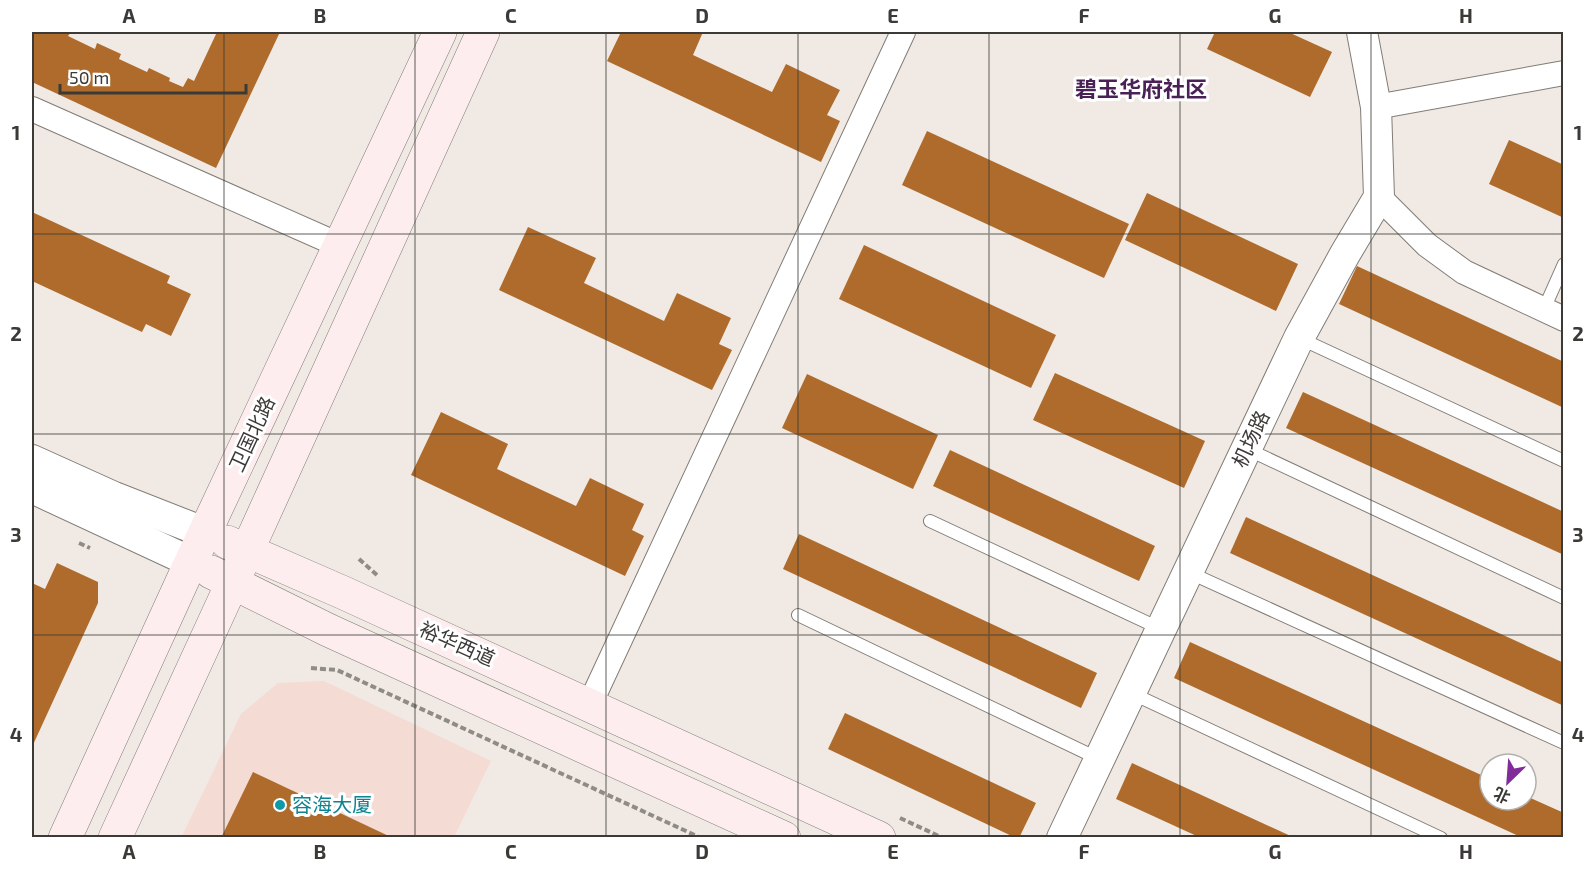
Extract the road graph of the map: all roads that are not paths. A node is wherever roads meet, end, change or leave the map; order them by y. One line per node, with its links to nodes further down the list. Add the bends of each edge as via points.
1 (440, 32): 9 (main road, 卫国北路)
2 (483, 32): 19 (main road)
3 (903, 32): 27 (street)
4 (1362, 32): 6 (street)
5 (1563, 73): 6 (street)
6 (1376, 107): 8 (street)
7 (32, 109): 9 (street)
8 (1379, 197): 11 (street, via 1427,245 1464,272); 12 (street, 机场路)
9 (341, 246): 18 (main road, 卫国北路)
10 (1563, 264): 11 (lane)
11 (1554, 314)
12 (1299, 338): 13 (street, 机场路); 15 (lane)
13 (1246, 449): 21 (street, 机场路); 23 (lane)
14 (32, 460): 18 (street, 裕华西道)
15 (1563, 461)
16 (32, 488): 20 (street, 裕华西道)
17 (930, 521): 25 (lane)
18 (206, 533): 19 (main road, 裕华西道); 20 (main road, 卫国北路)
19 (247, 550): 22 (main road); 27 (main road, 裕华西道)
20 (191, 562): 22 (main road, 裕华西道); 30 (main road, 卫国北路)
21 (1188, 572): 25 (street, 机场路); 28 (lane)
22 (232, 583): 31 (main road); 32 (main road, 裕华西道)
23 (1563, 598)
24 (798, 615): 29 (lane)
25 (1161, 629): 26 (street, 机场路)
26 (1131, 693): 29 (street, 机场路); 35 (lane)
27 (590, 704): 33 (main road, 裕华西道)
28 (1563, 743)
29 (1100, 759): 34 (street, 机场路)
30 (65, 837)
31 (115, 837)
32 (784, 837)
33 (879, 837)
34 (1062, 837)
35 (1441, 837)

